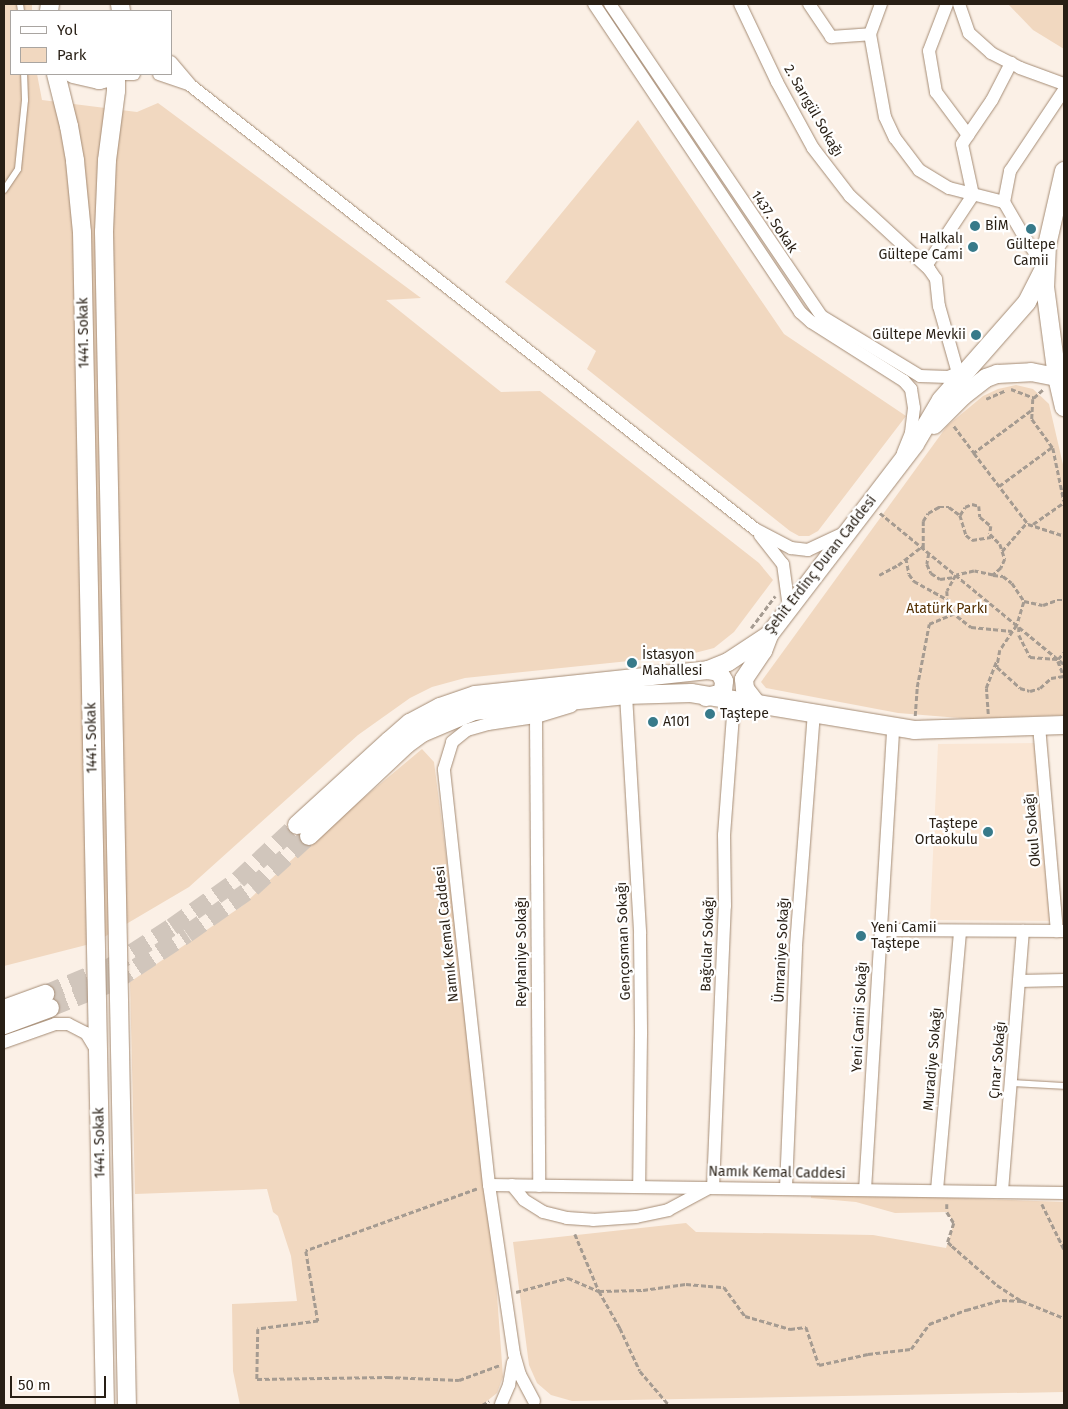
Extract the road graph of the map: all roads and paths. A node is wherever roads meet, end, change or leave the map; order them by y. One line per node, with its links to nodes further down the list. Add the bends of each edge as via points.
1 (594, 4): 38 (street, via 800,312 904,381 911,389 914,408 910,433)
2 (610, 4): 27 (street, 1437. Sokak, via 821,316 920,376 937,378)
3 (740, 4): 25 (street, 2. Sarıgül Sokağı, via 813,148 850,196)
4 (810, 4): 8 (street, via 831,37)
5 (882, 4): 8 (street)
6 (947, 4): 20 (street, via 929,51 936,92)
7 (958, 4): 10 (street, via 969,32 991,53)
8 (870, 34): 23 (street, via 885,118 895,138 919,170 949,188)
9 (172, 63): 18 (street)
10 (1011, 63): 17 (street); 20 (street, via 992,100)
11 (24, 75): 22 (lane, via 25,100 18,168)
12 (56, 75): 93 (street, 1441. Sokak, via 75,161 82,232)
13 (77, 75): 14 (street, via 99,80)
14 (113, 75)
15 (115, 75): 117 (street, 1441. Sokak, via 104,232)
16 (162, 75): 18 (street)
17 (1064, 84)
18 (190, 85): 45 (street)
19 (1064, 90): 24 (street, via 1010,171)
20 (968, 135): 23 (street, via 962,144)
21 (1064, 171): 26 (street, via 1049,236)
22 (4, 190)
23 (973, 195): 24 (street); 25 (street)
24 (1004, 202): 26 (street)
25 (926, 266): 27 (street, 2. Sarıgül Sokağı, via 936,278 939,306)
26 (1046, 266): 27 (street, Şehit Erdinç Duran Caddesi, via 1027,302); 28 (street, via 1045,287)
27 (964, 370): 35 (street, Şehit Erdinç Duran Caddesi, via 941,400)
28 (1060, 381): 32 (street); 35 (street, via 1019,371 986,378 963,396)
29 (1043, 390): 30 (path)
30 (1034, 398): 31 (path, via 1009,389); 33 (path)
31 (984, 400)
32 (1064, 406)
33 (1031, 411): 36 (path, via 1032,419); 37 (path)
34 (954, 422): 37 (path, via 952,424)
35 (916, 444): 38 (street, Şehit Erdinç Duran Caddesi)
36 (1052, 447): 39 (path); 40 (path)
37 (974, 453): 39 (path)
38 (897, 466): 41 (street, Şehit Erdinç Duran Caddesi)
39 (1000, 486): 43 (path)
40 (1064, 501): 44 (path)
41 (869, 504): 46 (street, Şehit Erdinç Duran Caddesi); 49 (path)
42 (960, 515): 48 (path, via 966,535 972,540); 48 (path, via 965,507 972,504 980,506 980,517 991,526); 49 (path, via 949,507 928,512 923,521)
43 (1027, 522): 44 (path); 50 (path)
44 (1032, 525): 47 (path)
45 (755, 529): 46 (street, via 791,548 808,550); 60 (street, via 783,564)
46 (851, 529): 60 (street, Şehit Erdinç Duran Caddesi)
47 (1064, 536)
48 (992, 537): 50 (path)
49 (922, 548): 51 (path); 52 (path)
50 (1002, 551): 54 (path, via 1005,559)
51 (929, 553): 55 (path); 55 (path, via 927,564 931,572 940,579)
52 (906, 558): 53 (path); 57 (path, via 914,581)
53 (879, 575)
54 (993, 575): 55 (path, via 974,572); 59 (path, via 1003,576)
55 (956, 576): 57 (path, via 946,591); 62 (path)
56 (777, 588): 64 (path, via 776,595)
57 (947, 599): 61 (path)
58 (1064, 600): 59 (path, via 1043,605)
59 (1024, 601): 62 (path)
60 (789, 608): 65 (street, Şehit Erdinç Duran Caddesi)
61 (955, 613): 63 (path, via 971,626); 83 (path, via 929,624 917,687)
62 (1018, 626): 63 (path); 68 (path); 68 (path, via 1030,657)
63 (1013, 630): 67 (path)
64 (748, 631)
65 (769, 635): 70 (street, Şehit Erdinç Duran Caddesi, via 728,662); 76 (street, via 763,651 744,679 745,688)
66 (1064, 652): 68 (path)
67 (998, 658): 71 (path, via 997,667 1026,690 1034,691 1051,678); 82 (path, via 988,676 986,688)
68 (1058, 659): 69 (path); 71 (path)
69 (1064, 664)
70 (708, 670): 73 (street, via 719,672 724,681 723,690); 74 (street, Şehit Erdinç Duran Caddesi, via 475,695 440,708 410,723 396,735 303,830 429,729 474,711)
71 (1064, 677)
72 (626, 695): 73 (street, Şehit Erdinç Duran Caddesi, via 691,693); 74 (street, Şehit Erdinç Duran Caddesi); 99 (street, Gençosman Sokağı, via 640,944)
73 (705, 697): 75 (street, Şehit Erdinç Duran Caddesi)
74 (597, 698): 78 (street)
75 (734, 701): 76 (street, Şehit Erdinç Duran Caddesi); 100 (street, Bağcılar Sokağı, via 724,835 725,906)
76 (756, 704): 77 (street, Şehit Erdinç Duran Caddesi)
77 (814, 714): 81 (street, Şehit Erdinç Duran Caddesi); 101 (street, Ümraniye Sokağı, via 796,946)
78 (536, 717): 96 (street, Namık Kemal Caddesi, via 467,730 452,742 444,769); 98 (street, Reyhaniye Sokağı)
79 (1064, 725): 80 (street, Şehit Erdinç Duran Caddesi)
80 (1039, 726): 82 (street, Şehit Erdinç Duran Caddesi); 87 (street, Okul Sokağı)
81 (893, 727): 83 (street, Şehit Erdinç Duran Caddesi); 84 (street, Yeni Camii Sokağı)
82 (990, 729): 83 (street, Şehit Erdinç Duran Caddesi)
83 (914, 730)
84 (880, 930): 85 (street); 102 (street, Yeni Camii Sokağı)
85 (960, 931): 86 (street); 104 (street, Muradiye Sokağı)
86 (1023, 931): 87 (street); 88 (street, Çınar Sokağı)
87 (1061, 931)
88 (1019, 980): 89 (street); 94 (street, Çınar Sokağı)
89 (1064, 980)
90 (4, 1008): 91 (street, via 47,1001)
91 (4, 1025)
92 (4, 1042): 93 (street, via 55,1024 68,1024 86,1033)
93 (98, 1053): 116 (street, 1441. Sokak)
94 (1011, 1083): 95 (lane); 103 (street, Çınar Sokağı)
95 (1064, 1086)
96 (489, 1185): 97 (street, Namık Kemal Caddesi); 113 (street, Namık Kemal Caddesi); 114 (path, via 306,1251 318,1321 258,1329 257,1379 388,1377 460,1380)
97 (512, 1185): 98 (street, Namık Kemal Caddesi); 100 (street, via 524,1200 543,1212 593,1220 636,1217 668,1210)
98 (538, 1186): 99 (street, Namık Kemal Caddesi)
99 (638, 1187): 100 (street, Namık Kemal Caddesi)
100 (711, 1188): 101 (street, Namık Kemal Caddesi)
101 (786, 1188): 102 (street, Namık Kemal Caddesi)
102 (865, 1190): 104 (street, Namık Kemal Caddesi)
103 (1002, 1191): 104 (street, Namık Kemal Caddesi); 105 (street, Namık Kemal Caddesi)
104 (942, 1193): 111 (path, via 954,1223 948,1242 997,1285)
105 (1064, 1193)
106 (1040, 1198): 108 (path)
107 (575, 1234): 109 (path)
108 (1064, 1249)
109 (599, 1291): 110 (path, via 568,1278); 111 (path, via 643,1290 686,1284 724,1286 745,1316 790,1329 806,1328 819,1365 911,1349 929,1324 1002,1300); 119 (path, via 640,1371)
110 (516, 1292)
111 (1022, 1300): 112 (path)
112 (1064, 1318)
113 (514, 1354): 115 (street, via 520,1375); 118 (street, via 509,1385)
114 (504, 1363)
115 (536, 1403): 118 (street, via 512,1396)
116 (105, 1405)
117 (127, 1405)
118 (500, 1405)
119 (669, 1405)

